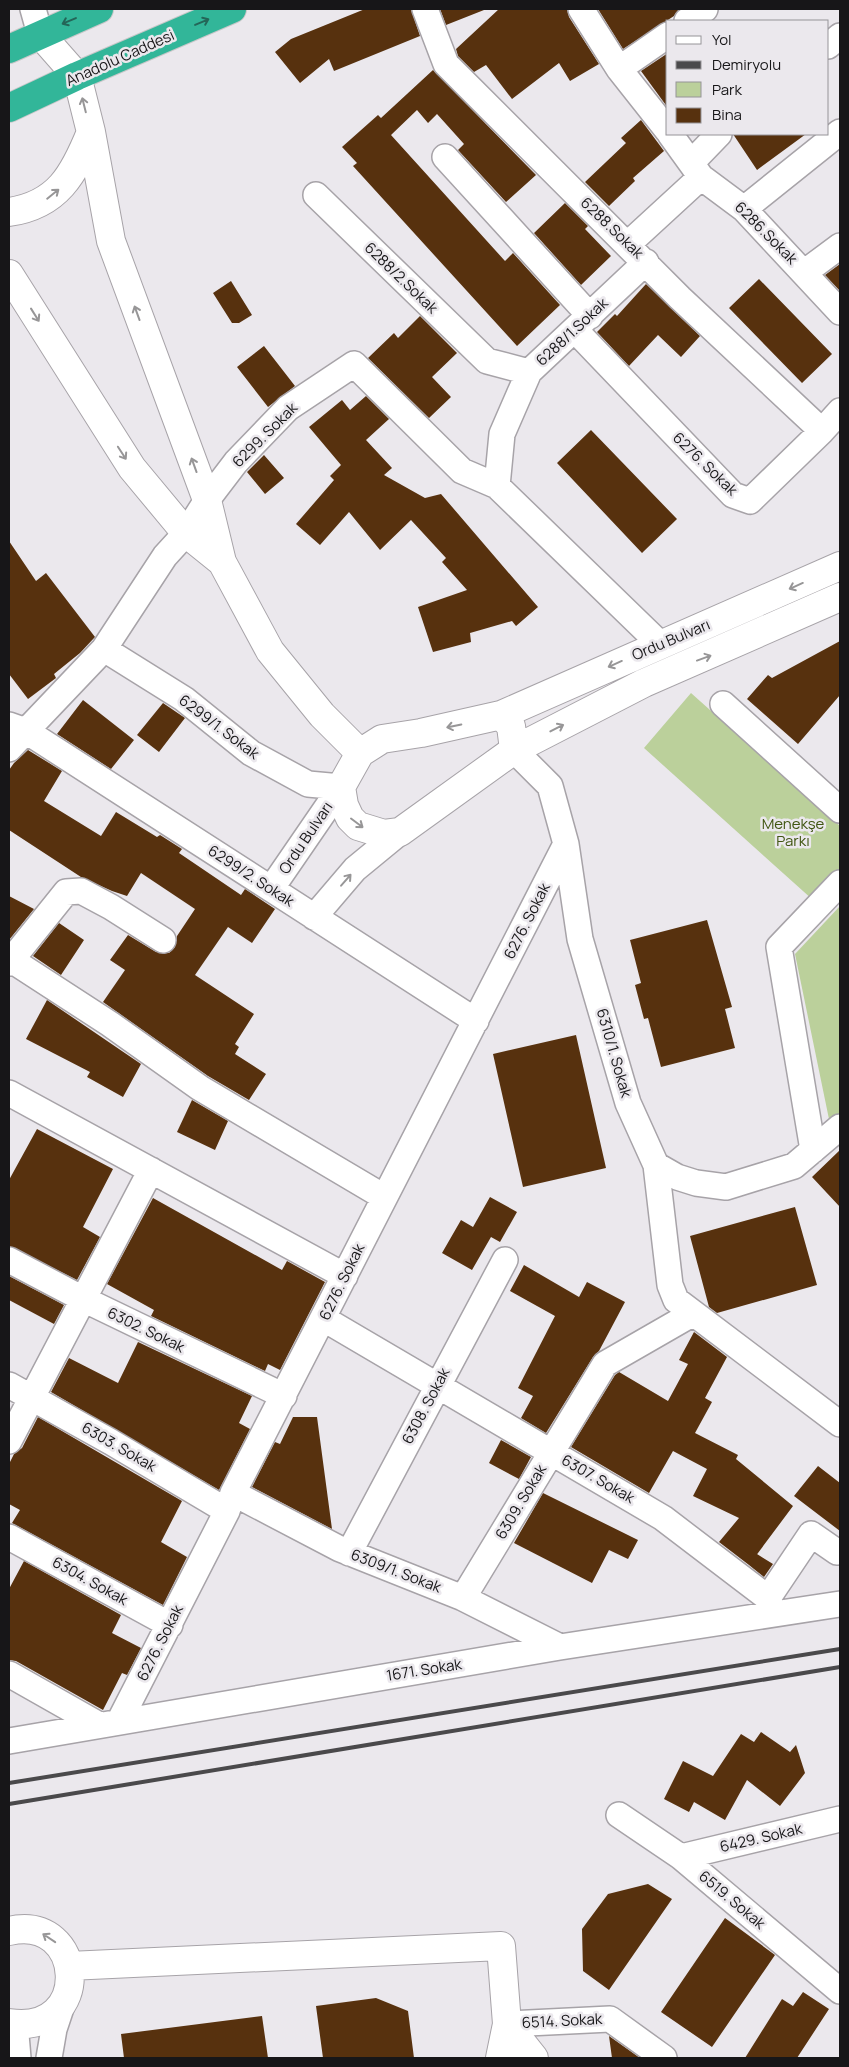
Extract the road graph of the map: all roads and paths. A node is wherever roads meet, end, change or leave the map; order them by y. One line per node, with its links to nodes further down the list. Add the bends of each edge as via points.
1 (99, 9): 7 (highway, one-way to 7)
2 (232, 9): 13 (highway, Anadolu Caddesi, one-way to 2)
3 (425, 9): 25 (street, 6288.Sokak, via 446,64)
4 (581, 9): 12 (street, 6286.Sokak)
5 (705, 9): 6 (street)
6 (688, 20)
7 (36, 21): 11 (highway); 13 (main road)
8 (666, 36): 12 (street)
9 (840, 36): 10 (street)
10 (829, 45)
11 (9, 49)
12 (619, 69): 15 (street, 6286.Sokak)
13 (77, 76): 14 (highway, Anadolu Caddesi); 16 (main road, one-way to 13)
14 (9, 108)
15 (666, 128)
16 (91, 132): 24 (main road, one-way to 16, via 41,203 63,185 77,167); 37 (main road, one-way to 16, via 111,241)
17 (840, 132): 23 (street)
18 (671, 135): 21 (street, 6286.Sokak)
19 (718, 135): 21 (street)
20 (445, 156): 31 (street)
21 (696, 169): 23 (street, 6286.Sokak); 25 (street)
22 (316, 195): 32 (street, 6288/2.Sokak)
23 (744, 209): 28 (street, 6286.Sokak)
24 (9, 212)
25 (627, 245): 27 (street, 6288.Sokak)
26 (840, 246): 28 (street)
27 (646, 262): 31 (street, 6288/1.Sokak); 35 (street, 6288.Sokak)
28 (805, 272): 30 (street, 6286.Sokak)
29 (9, 274): 38 (main road, one-way to 38, via 132,468)
30 (840, 312)
31 (582, 323): 33 (street, 6288/1.Sokak); 35 (street, 6276. Sokak, via 733,496 750,501)
32 (487, 361): 33 (street, 6288/1.Sokak)
33 (529, 372): 36 (street, via 502,434)
34 (840, 411): 35 (street, 6276. Sokak)
35 (822, 431)
36 (497, 486): 37 (street, 6299. Sokak, via 462,471 354,364 288,408 236,462); 42 (street, 6299. Sokak)
37 (207, 500): 38 (street, 6299. Sokak); 39 (main road)
38 (186, 533): 39 (main road); 43 (street, 6299. Sokak, via 165,556)
39 (222, 562): 49 (main road, via 270,651 322,715)
40 (840, 566): 42 (main road, Ordu Bulvarı, one-way to 42)
41 (840, 597): 48 (main road, Ordu Bulvarı, one-way to 41, via 644,682)
42 (660, 644): 45 (main road, Ordu Bulvarı, one-way to 45)
43 (104, 649): 46 (street, 6299. Sokak); 50 (street, 6299/1. Sokak, via 184,699 251,753 308,784)
44 (724, 704): 51 (street)
45 (501, 715): 48 (main road, via 511,726); 49 (main road, Ordu Bulvarı, one-way to 49, via 382,739)
46 (18, 728): 47 (street, 6299. Sokak); 55 (street, 6299/2. Sokak)
47 (9, 748)
48 (514, 750): 52 (main road, Ordu Bulvarı); 53 (street, 6310/1. Sokak, via 550,786)
49 (360, 753): 50 (main road, Ordu Bulvarı)
50 (341, 787): 52 (main road, Ordu Bulvarı, one-way to 52, via 344,805 358,826 384,834); 55 (street, Ordu Bulvarı)
51 (840, 810)
52 (400, 832): 56 (street, Ordu Bulvarı, one-way to 52, via 355,869)
53 (566, 844): 59 (street, 6276. Sokak); 63 (street, 6310/1. Sokak, via 580,939 628,1103)
54 (840, 882): 62 (street, via 779,947)
55 (272, 889): 56 (street, 6299/2. Sokak)
56 (314, 917): 59 (street, 6299/2. Sokak)
57 (163, 940): 58 (street, via 81,891 66,892)
58 (11, 962): 65 (street, via 110,1024 200,1088)
59 (476, 1021): 65 (street, 6276. Sokak)
60 (9, 1094): 64 (street)
61 (840, 1127): 62 (street)
62 (813, 1150): 63 (street, via 794,1166 726,1187 687,1180)
63 (656, 1165): 70 (street, 6310/1. Sokak, via 670,1285 676,1300)
64 (151, 1170): 68 (street); 69 (street)
65 (384, 1197): 68 (street, 6276. Sokak)
66 (9, 1260): 69 (street, 6302. Sokak)
67 (505, 1260): 72 (street, 6308. Sokak)
68 (345, 1276): 71 (street, 6276. Sokak)
69 (83, 1299): 74 (street, 6302. Sokak); 75 (street)
70 (692, 1314): 76 (street, 6310/1. Sokak); 78 (street, 6309. Sokak, via 605,1364)
71 (324, 1319): 72 (street, 6307. Sokak); 74 (street, 6276. Sokak)
72 (437, 1384): 78 (street, 6307. Sokak); 82 (street, 6308. Sokak)
73 (9, 1385): 75 (street, 6303. Sokak)
74 (284, 1396): 79 (street, 6276. Sokak)
75 (31, 1398): 77 (street); 79 (street, 6303. Sokak)
76 (840, 1424)
77 (9, 1441)
78 (551, 1452): 81 (street, 6307. Sokak, via 663,1518 768,1598 811,1534); 83 (street, 6309. Sokak)
79 (230, 1502): 82 (street, 6309/1. Sokak); 85 (street, 6276. Sokak)
80 (9, 1537): 85 (street, 6304. Sokak)
81 (837, 1552)
82 (349, 1553): 83 (street, 6309/1. Sokak)
83 (463, 1598): 86 (street, 6309/1. Sokak)
84 (840, 1604): 86 (street, 1671. Sokak)
85 (170, 1625): 88 (street, 6276. Sokak)
86 (560, 1647): 88 (street, 1671. Sokak)
87 (9, 1674): 88 (street)
88 (110, 1723): 89 (street, 1671. Sokak)
89 (9, 1740)
90 (620, 1815): 92 (street, 6519. Sokak)
91 (840, 1819): 92 (street, 6429. Sokak)
92 (681, 1857): 95 (street, 6519. Sokak)
93 (9, 1931): 94 (main road, one-way to 93, via 60,1946 48,1936 19,1928)
94 (69, 1966): 96 (main road, via 69,1988); 98 (main road, via 501,1946)
95 (840, 1991)
96 (63, 2002): 97 (main road, via 53,2014 39,2022 30,2025); 100 (street)
97 (12, 2023): 99 (street)
98 (507, 2024): 101 (main road); 102 (main road); 103 (street, 6514. Sokak, via 610,2019)
99 (18, 2058)
100 (49, 2058)
101 (500, 2058)
102 (534, 2058)
103 (664, 2058)

